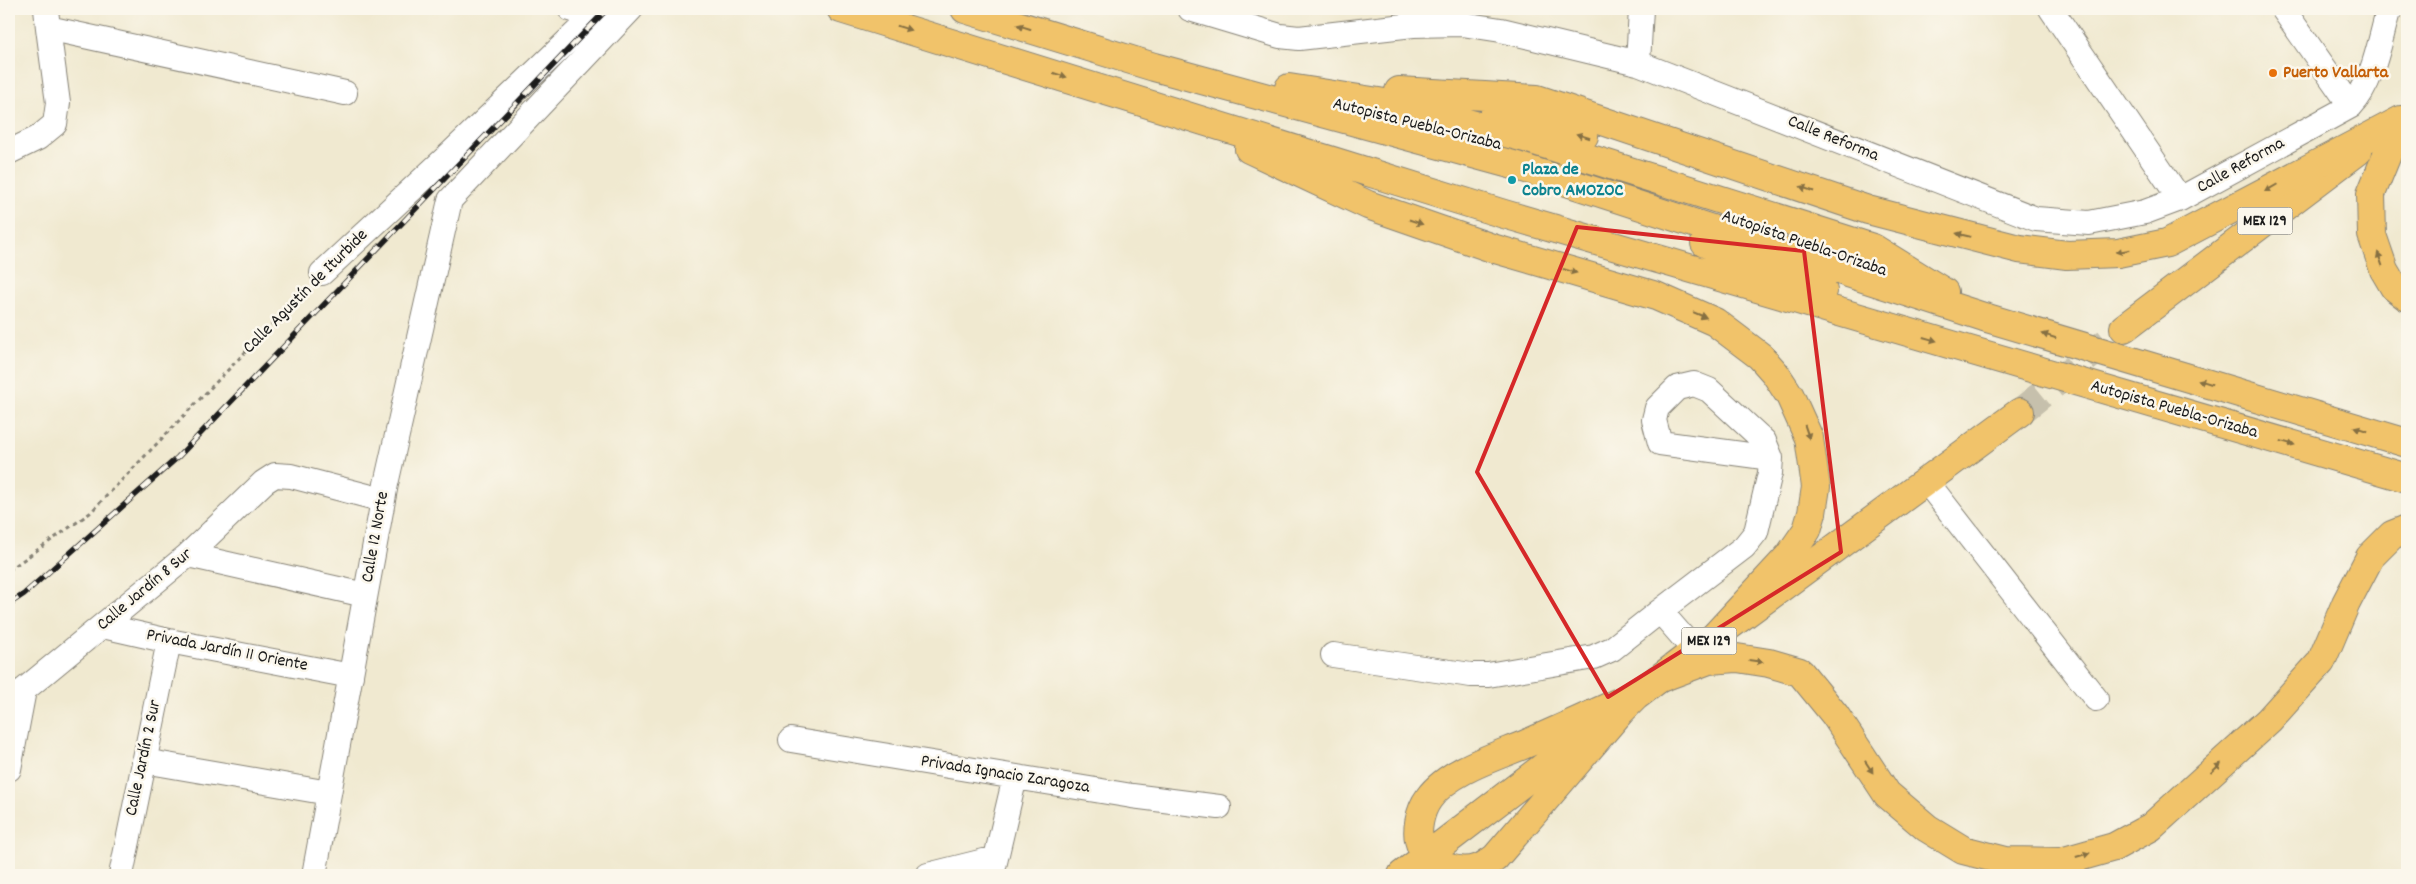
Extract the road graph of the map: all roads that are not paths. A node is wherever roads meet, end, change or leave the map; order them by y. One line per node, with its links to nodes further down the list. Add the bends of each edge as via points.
1 (570, 9): 10 (street)
2 (631, 9): 32 (street, Calle 12 Norte, via 450,200)
3 (841, 9): 14 (main road, Autopista Puebla-Orizaba, one-way to 14)
4 (965, 9): 13 (main road, Autopista Puebla-Orizaba, one-way to 4)
5 (1190, 9): 12 (street, Calle Reforma, via 1280,36 1299,38 1413,25 1462,24)
6 (1642, 9): 12 (street)
7 (2051, 9): 20 (street)
8 (2283, 9): 17 (street)
9 (2391, 9): 17 (street, Calle Reforma, via 2367,84)
10 (598, 12): 22 (street, Calle Agustín de Iturbide)
11 (47, 19): 16 (street); 19 (street, via 58,103 55,124 38,138)
12 (1638, 62): 20 (street, Calle Reforma, via 2036,219 2089,223 2145,212)
13 (1154, 67): 15 (main road, Autopista Puebla-Orizaba); 21 (main road, Autopista Puebla-Orizaba, via 1398,105 1525,138); 24 (main road, Autopista Puebla-Orizaba, via 1518,166)
14 (1097, 86): 25 (main road, Autopista Puebla-Orizaba, via 1504,214); 25 (main road, Autopista Puebla-Orizaba, via 1238,109 1385,146 1679,232 1849,303); 39 (main road, one-way to 39, via 1229,139 1368,206 1492,248 1656,296 1715,322 1760,356 1790,396 1809,438 1816,487 1812,513 1807,530 1789,556)
15 (1399, 91): 18 (main road, one-way to 15, via 2167,243 2118,253 2067,255 2019,249 1868,210 1537,99); 21 (main road, Autopista Puebla-Orizaba, one-way to 15, via 1729,183 1531,119)
16 (345, 94)
17 (2351, 106): 20 (street, Calle Reforma)
18 (2404, 117): 23 (main road, one-way to 18, via 2394,287 2384,270 2372,235 2370,194); 26 (main road, MEX 129)
19 (9, 152)
20 (2180, 199)
21 (1873, 248): 24 (main road, Autopista Puebla-Orizaba)
22 (322, 273)
23 (2407, 298)
24 (1984, 317): 28 (main road, Autopista Puebla-Orizaba, one-way to 24)
25 (1883, 325): 30 (main road, Autopista Puebla-Orizaba, one-way to 30)
26 (2124, 328)
27 (2020, 412): 31 (main road, MEX 129)
28 (2407, 442)
29 (1771, 458): 29 (street, via 1660,443 1654,420 1657,408 1677,388 1694,384 1709,390 1764,441); 36 (street, via 1756,532 1744,547)
30 (2407, 478)
31 (1926, 481): 39 (main road, MEX 129); 44 (street)
32 (383, 500): 34 (street, Calle Jardín 8 Sur, via 291,476 275,475); 35 (street, Calle 12 Norte)
33 (2407, 529): 42 (main road, one-way to 33, via 1709,660 1737,658 1800,672 1835,715 1887,794 1927,828 1963,850 2006,861 2061,862 2114,847 2152,827 2269,720 2321,662 2370,557 2392,535)
34 (188, 555): 35 (street); 37 (street, Calle Jardín 8 Sur)
35 (366, 595): 41 (street, Calle 12 Norte)
36 (1660, 611): 39 (street); 40 (street, via 1612,649 1594,657 1488,675)
37 (103, 626): 38 (street, Privada Jardín 11 Oriente); 43 (street, Calle Jardín 8 Sur)
38 (169, 641): 41 (street, Privada Jardín 11 Oriente); 46 (street, Calle Jardín 2 Sur)
39 (1704, 644): 42 (main road, MEX 129)
40 (1333, 655)
41 (351, 676): 49 (street, Calle 12 Norte)
42 (1649, 686): 51 (main road, MEX 129); 51 (main road, via 1495,858 1479,868 1459,870 1440,865); 51 (main road, via 1443,784 1420,813 1419,836 1422,849)
43 (16, 695): 47 (street)
44 (2096, 699)
45 (791, 740): 48 (street, Privada Ignacio Zaragoza)
46 (144, 761): 49 (street); 53 (street, Calle Jardín 2 Sur)
47 (9, 769)
48 (1015, 777): 50 (street, Privada Ignacio Zaragoza); 52 (street)
49 (329, 793): 54 (street, Calle 12 Norte)
50 (1218, 807)
51 (1429, 856): 56 (main road, MEX 129)
52 (994, 867): 55 (street)
53 (121, 875)
54 (314, 875)
55 (928, 875)
56 (1402, 875)

